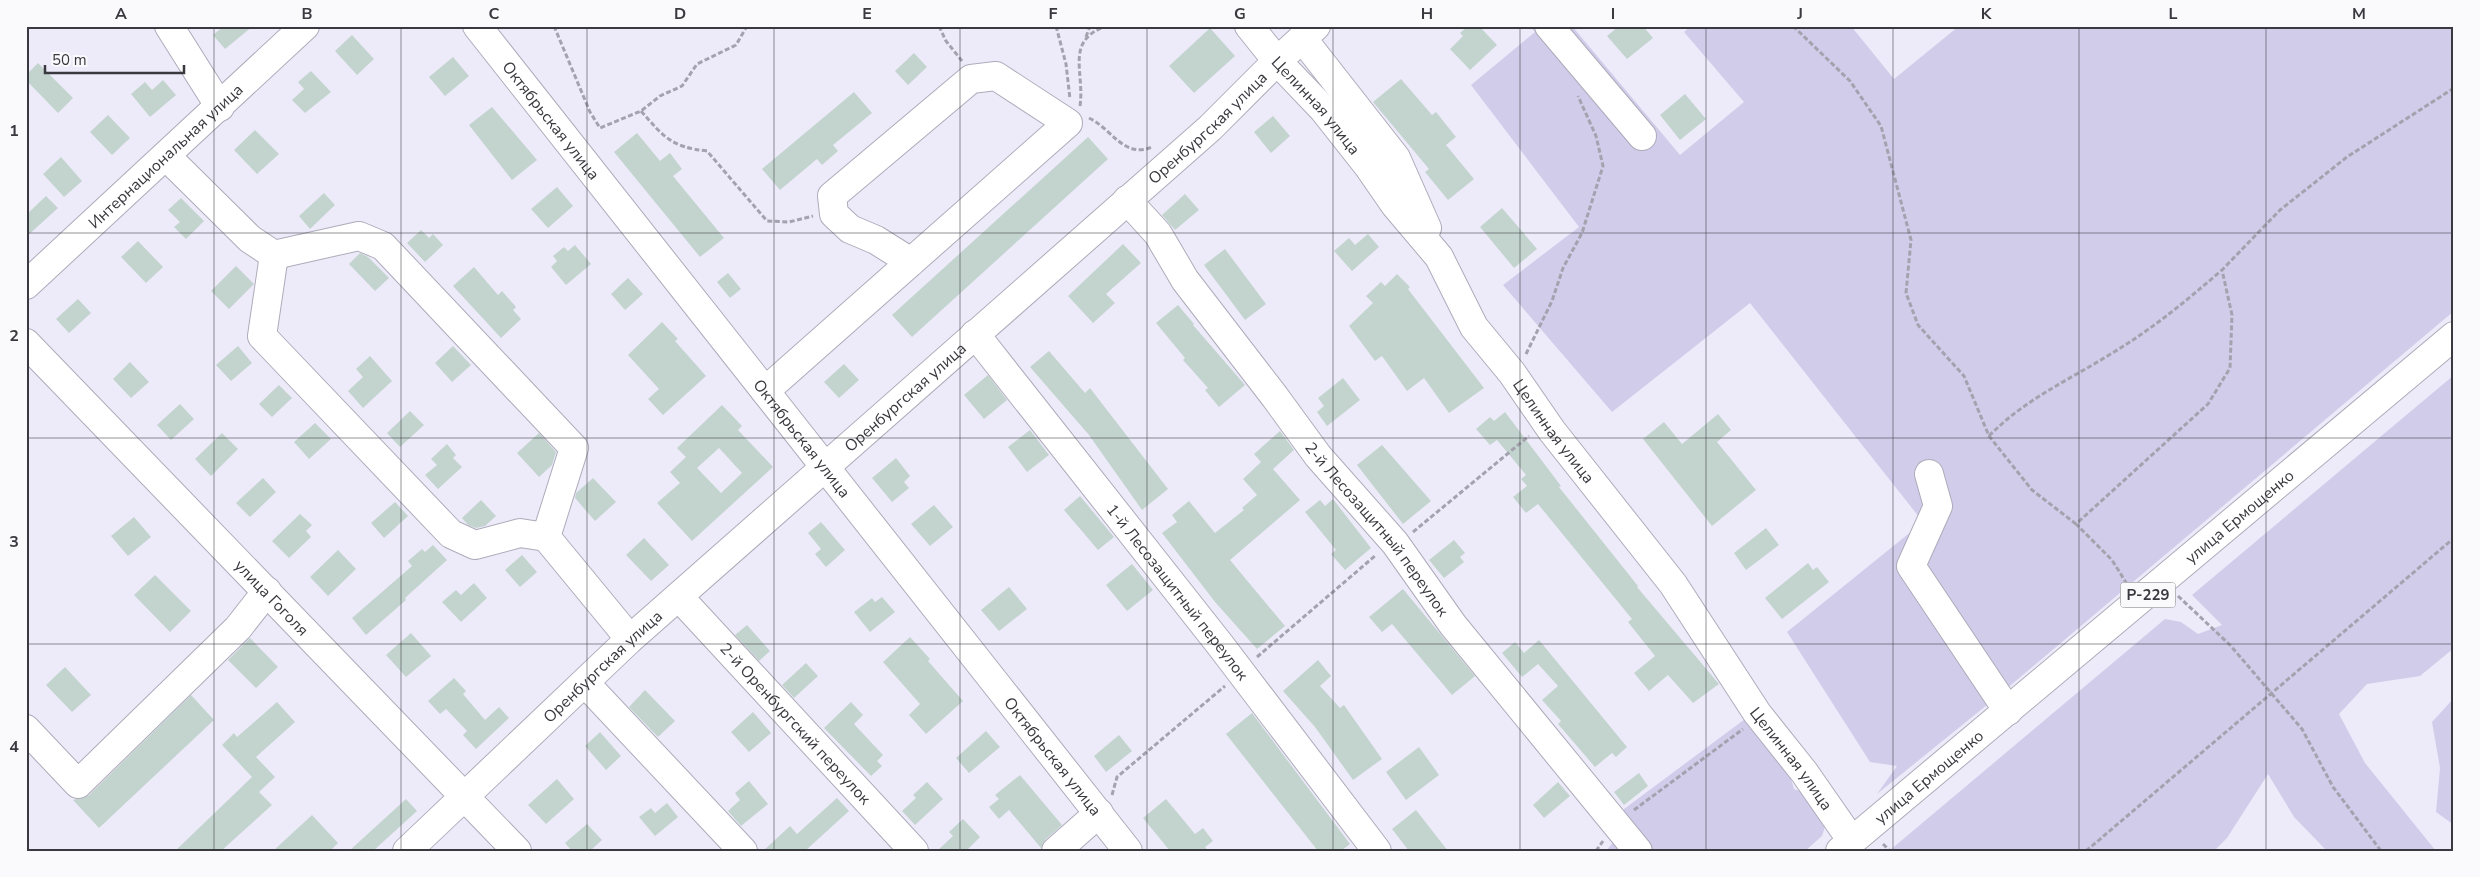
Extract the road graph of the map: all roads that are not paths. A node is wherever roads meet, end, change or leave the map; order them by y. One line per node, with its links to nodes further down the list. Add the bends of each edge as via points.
1 (169, 26): 8 (main road)
2 (305, 26): 8 (main road, Интернациональная улица)
3 (477, 26): 19 (main road, Октябрьская улица)
4 (1249, 26): 7 (main road, Целинная улица)
5 (1548, 26): 9 (main road)
6 (1309, 32): 7 (main road, Оренбургская улица); 13 (main road, via 1396,158)
7 (1277, 60): 11 (main road, Оренбургская улица, via 1210,128); 13 (main road, Целинная улица, via 1322,109)
8 (220, 107): 10 (main road, Интернациональная улица)
9 (1642, 136)
10 (166, 156): 12 (main road, via 250,239); 15 (main road, Интернациональная улица)
11 (1127, 200): 16 (main road, Оренбургская улица); 39 (main road, 2-й Лесозащитный переулок, via 1158,234 1185,280 1318,456 1394,544 1453,625)
12 (274, 255): 22 (main road, via 262,336 450,534 475,545 520,533); 22 (main road, via 358,236 383,246 574,448)
13 (1439, 257): 31 (main road, Целинная улица, via 1474,327 1673,584 1758,714 1804,772)
14 (911, 262): 14 (main road, via 1073,119 996,76 971,79 832,196 834,214 850,230 876,240); 19 (main road)
15 (26, 285)
16 (975, 334): 20 (main road, Оренбургская улица); 38 (main road, 1-й Лесозащитный переулок)
17 (2454, 336): 27 (main road, улица Ермощенко / Р-229)
18 (26, 343): 23 (main road, улица Гоголя)
19 (765, 391): 20 (main road, Октябрьская улица)
20 (825, 467): 24 (main road, Оренбургская улица); 30 (main road, Октябрьская улица)
21 (1930, 474): 27 (main road, via 1938,506 1911,566)
22 (546, 537): 25 (main road)
23 (268, 591): 28 (main road, via 238,628 78,784); 29 (main road, улица Гоголя)
24 (679, 597): 25 (main road, Оренбургская улица); 35 (main road, 2-й Оренбургский переулок)
25 (630, 639): 26 (main road, Оренбургская улица)
26 (585, 683): 29 (main road, Оренбургская улица); 34 (main road)
27 (2008, 711): 31 (main road, улица Ермощенко / Р-229)
28 (26, 729)
29 (464, 796): 32 (main road, Оренбургская улица); 33 (main road, улица Гоголя)
30 (1099, 813): 36 (main road); 37 (main road, Октябрьская улица)
31 (1846, 846)
32 (407, 851)
33 (517, 851)
34 (743, 851)
35 (914, 851)
36 (1056, 851)
37 (1128, 851)
38 (1378, 851)
39 (1638, 851)

